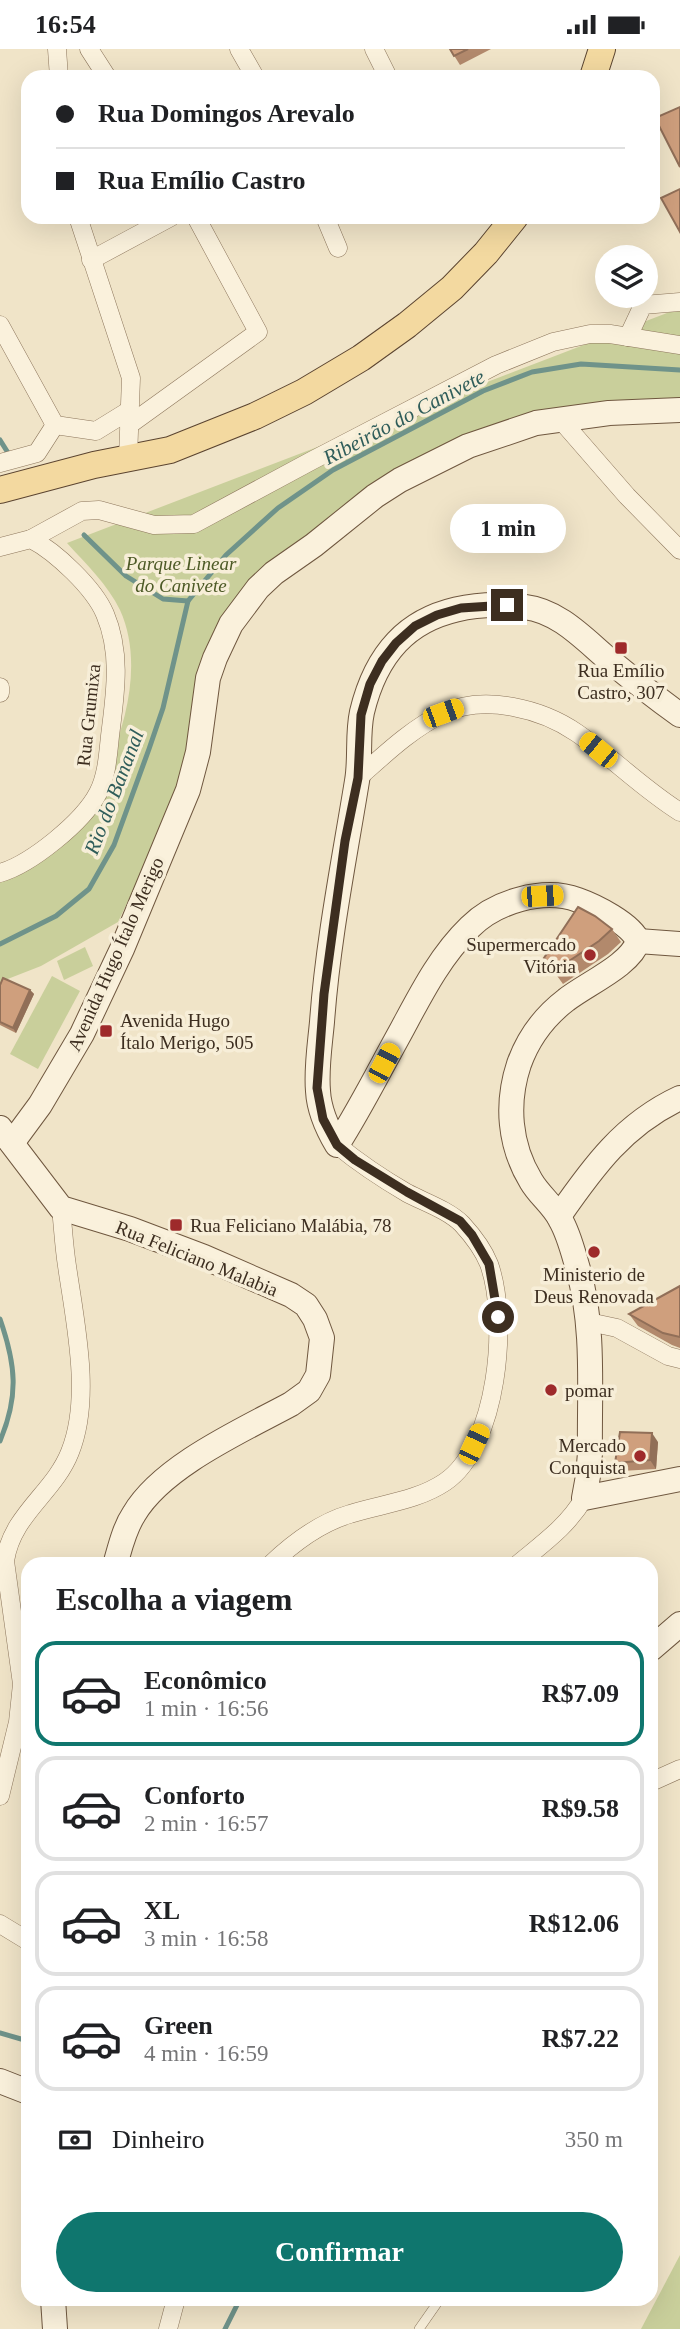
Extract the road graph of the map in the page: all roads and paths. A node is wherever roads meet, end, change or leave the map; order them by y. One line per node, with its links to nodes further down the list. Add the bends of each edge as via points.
1 (57, 49): 6 (street)
2 (89, 49): 7 (street)
3 (239, 49): 8 (street)
4 (374, 49): 9 (street)
5 (602, 49): 10 (main road)
6 (58, 70)
7 (102, 70)
8 (251, 70)
9 (384, 70)
10 (595, 70)
11 (80, 224): 17 (street)
12 (158, 224): 17 (street)
13 (200, 224): 23 (street, via 258,332)
14 (328, 224): 16 (street)
15 (509, 224): 26 (main road, via 452,288 361,358 304,392 213,435)
16 (338, 248)
17 (91, 260): 23 (street, via 131,378)
18 (680, 302): 20 (street, via 643,305)
19 (0, 325): 25 (street)
20 (628, 337): 21 (street); 29 (street, via 590,334 553,342 496,365 194,524 154,525 99,510 82,511)
21 (680, 345)
22 (680, 410): 24 (street, Avenida Hugo Ítalo Merigo)
23 (129, 417): 25 (street, via 96,431); 26 (street)
24 (560, 419): 31 (street); 41 (street, Avenida Hugo Ítalo Merigo, via 480,441 400,480 274,573 248,599 231,624 208,678 188,790 127,937 82,1034 40,1105)
25 (55, 425): 27 (street, via 37,453)
26 (128, 458): 28 (main road)
27 (0, 463)
28 (0, 490)
29 (33, 541): 30 (street); 37 (street, Rua Grumixa, via 85,583 105,613 113,641 116,683 107,762 98,793 67,830 21,864)
30 (0, 547)
31 (680, 550)
32 (0, 687): 33 (street)
33 (0, 693)
34 (680, 715): 35 (street, via 548,613 507,605 461,608 415,626 382,661 361,715)
35 (358, 778): 36 (street, via 443,713 461,707 510,707 557,720); 42 (street, via 338,887 317,1077 323,1119)
36 (680, 812)
37 (0, 873)
38 (638, 941): 39 (street); 42 (street, via 631,930 588,903 559,895 518,900 472,925 422,991); 44 (street, via 636,950 624,961 563,1002 542,1023 519,1063 510,1110 513,1136 530,1180)
39 (680, 944)
40 (680, 1098): 44 (street, via 657,1109 613,1146)
41 (6, 1136): 43 (street, Avenida Hugo Ítalo Merigo)
42 (337, 1145): 50 (street, via 460,1221 481,1247 496,1300 497,1367 481,1430 468,1458 446,1481 428,1492 321,1525)
43 (61, 1208): 49 (street, Rua Feliciano Malabia, via 130,1229 291,1295 306,1305 322,1339 318,1375 309,1391 173,1472 134,1514); 54 (street, via 77,1342 79,1414 64,1466 14,1530 6,1549)
44 (559, 1216): 45 (street, via 578,1270)
45 (589, 1322): 46 (street, via 617,1328); 48 (street, via 590,1453)
46 (680, 1359)
47 (680, 1479): 48 (street)
48 (584, 1498): 51 (street, via 566,1522)
49 (117, 1557)
50 (278, 1557)
51 (526, 1557)
52 (680, 1624): 53 (street)
53 (658, 1643)
54 (21, 1676)
55 (21, 1693): 58 (street)
56 (680, 1769): 57 (street)
57 (658, 1779)
58 (0, 1796)
59 (0, 1924): 60 (street)
60 (21, 1937)
61 (0, 2081): 62 (street)
62 (21, 2089)
63 (53, 2306): 66 (street)
64 (174, 2306): 67 (street)
65 (435, 2306): 68 (lane)
66 (55, 2329)
67 (168, 2329)
68 (419, 2329)

